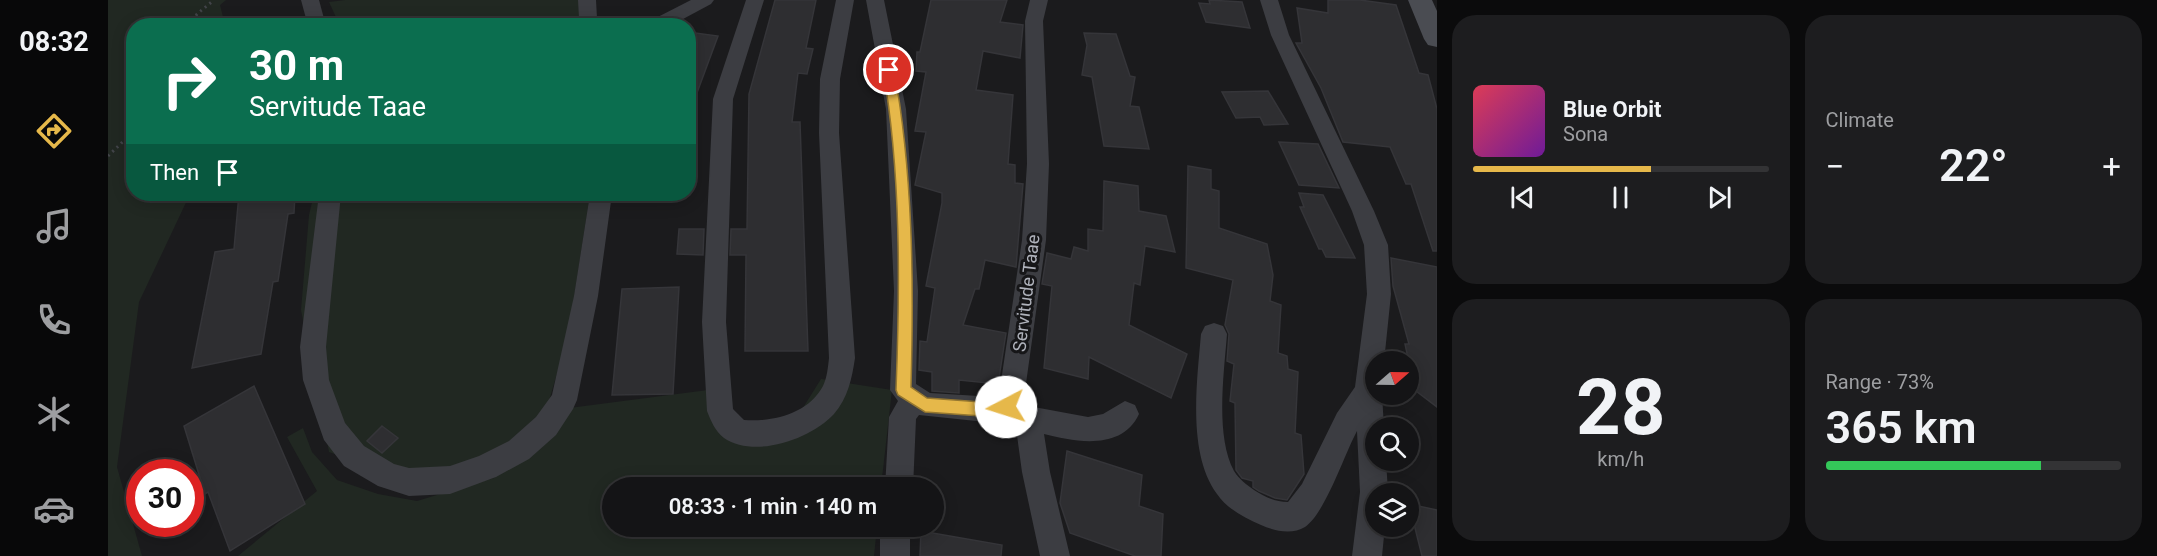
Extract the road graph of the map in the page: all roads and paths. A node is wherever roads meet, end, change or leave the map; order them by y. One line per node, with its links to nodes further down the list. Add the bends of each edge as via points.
1 (214, 0): 12 (path)
2 (310, 0): 13 (street)
3 (587, 0): 14 (street)
4 (705, 0): 11 (street)
5 (755, 0): 6 (street, via 723,99 714,322 720,411 726,422 740,432 768,434 792,428 819,411 838,384 842,358 830,90)
6 (845, 0)
7 (874, 0): 24 (street, via 896,109 906,291 903,390)
8 (1039, 0): 26 (street, Servitude Taae, via 1034,21 1038,164 1034,240 1012,400)
9 (1269, 0): 22 (street, via 1280,35 1376,245 1378,294)
10 (1420, 0): 16 (street)
11 (684, 5): 15 (street)
12 (194, 18)
13 (315, 18)
14 (588, 18)
15 (666, 18)
16 (1437, 39)
17 (126, 139): 18 (path)
18 (108, 156)
19 (329, 201): 20 (street, via 313,347 316,380 334,431 354,456 387,476 409,482 450,480 519,450 546,426 564,400 586,296)
20 (600, 201)
21 (1214, 334): 23 (street, via 1209,394 1214,448 1224,481 1253,505 1277,516 1295,516 1308,503 1346,423)
22 (1372, 351)
23 (1365, 395)
24 (914, 399): 26 (street, via 925,405); 28 (street, via 903,417)
25 (1369, 405): 32 (street, via 1374,492)
26 (1015, 412): 27 (street, via 1068,429 1096,429); 31 (street, via 1029,426)
27 (1125, 414)
28 (899, 477)
29 (895, 537): 30 (street)
30 (894, 556)
31 (1055, 556)
32 (1367, 556)

